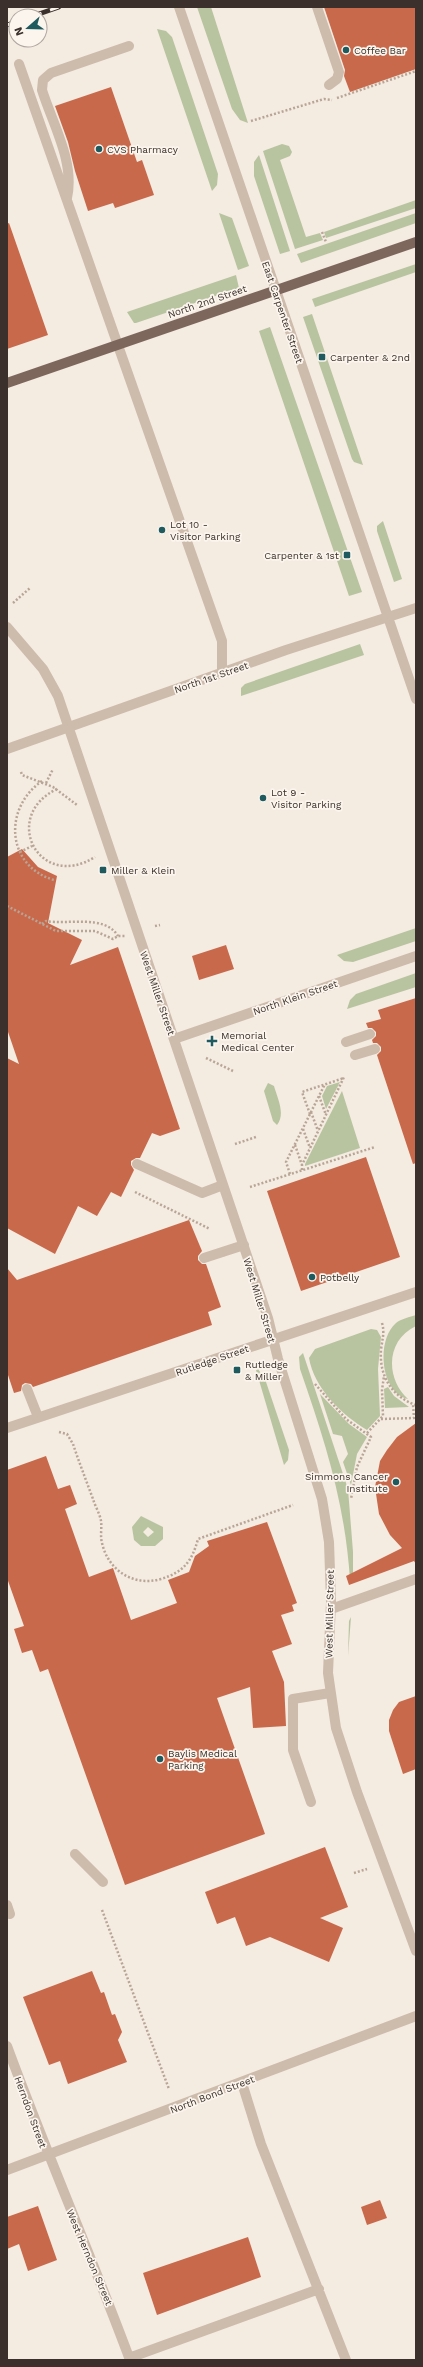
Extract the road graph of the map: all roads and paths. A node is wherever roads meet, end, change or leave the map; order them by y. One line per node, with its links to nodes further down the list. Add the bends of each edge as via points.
1 (179, 7): 12 (street, East Carpenter Street)
2 (317, 7): 6 (street, via 339,72 337,79)
3 (129, 46): 8 (street, via 51,73 43,80 42,90 67,163 69,185)
4 (19, 64): 8 (street)
5 (416, 72): 7 (path, via 328,101 324,99)
6 (329, 85)
7 (251, 121)
8 (66, 198): 13 (street)
9 (322, 232): 10 (path)
10 (326, 242)
11 (416, 242): 12 (main road, North 2nd Street)
12 (276, 290): 13 (main road, North 2nd Street); 18 (street, East Carpenter Street)
13 (118, 344): 14 (main road, North 2nd Street); 20 (street, via 222,641)
14 (7, 383)
15 (30, 588): 16 (path)
16 (13, 603)
17 (416, 608): 18 (street, North 1st Street)
18 (388, 616): 20 (street, North 1st Street); 21 (street, East Carpenter Street)
19 (7, 628): 22 (street, West Miller Street, via 44,669 58,696)
20 (222, 674): 22 (street, North 1st Street)
21 (416, 698)
22 (69, 728): 23 (street, North 1st Street); 42 (street, West Miller Street)
23 (7, 749)
24 (53, 770): 27 (path)
25 (21, 772): 26 (path, via 22,775)
26 (42, 781): 27 (path); 31 (path, via 25,796 17,812 14,832)
27 (46, 783): 28 (path)
28 (57, 789): 29 (path); 30 (path, via 42,797 32,810 28,831)
29 (77, 805)
30 (32, 846): 31 (path); 32 (path, via 45,861 59,866 81,864)
31 (20, 852): 33 (path, via 28,864)
32 (95, 857)
33 (54, 880)
34 (7, 906): 35 (path)
35 (42, 924): 38 (path, via 56,931 95,931 113,939); 38 (path, via 46,921 90,923 107,927)
36 (160, 925): 37 (path)
37 (155, 926)
38 (118, 936): 39 (path)
39 (123, 937)
40 (416, 956): 42 (street, North Klein Street)
41 (370, 1034): 43 (street)
42 (174, 1039): 63 (street, West Miller Street)
43 (346, 1042)
44 (375, 1049): 45 (street)
45 (355, 1055)
46 (206, 1058): 47 (path)
47 (233, 1072)
48 (325, 1084): 49 (path); 50 (path, via 302,1092); 51 (path, via 344,1078)
49 (319, 1096): 50 (path); 51 (path)
50 (311, 1113): 52 (path); 53 (path)
51 (327, 1116): 53 (path)
52 (303, 1129): 56 (path); 58 (path)
53 (318, 1132): 58 (path)
54 (256, 1137): 55 (path)
55 (236, 1144)
56 (295, 1144): 60 (path); 62 (path, via 286,1162)
57 (375, 1147): 61 (path)
58 (310, 1149): 60 (path)
59 (137, 1164): 63 (street, via 202,1193)
60 (302, 1164): 61 (path)
61 (302, 1170): 62 (path)
62 (290, 1174): 64 (path)
63 (223, 1185): 67 (street, West Miller Street)
64 (250, 1188)
65 (135, 1192): 66 (path)
66 (210, 1229)
67 (244, 1246): 68 (street); 71 (street, West Miller Street, via 268,1318)
68 (204, 1258)
69 (416, 1292): 71 (street, Rutledge Street)
70 (382, 1323): 72 (path, via 384,1333 380,1364)
71 (272, 1339): 76 (street, Rutledge Street); 84 (street, West Miller Street, via 322,1499 329,1542)
72 (384, 1375): 75 (path, via 392,1390 406,1402); 77 (path, via 383,1416)
73 (315, 1384): 80 (path, via 346,1419)
74 (27, 1389): 76 (street)
75 (415, 1405): 77 (path, via 414,1418)
76 (38, 1418): 78 (street, Rutledge Street)
77 (380, 1419): 80 (path)
78 (7, 1428)
79 (59, 1432): 82 (path, via 67,1434 73,1444 101,1522 101,1541 109,1562 117,1571 130,1578 155,1581 170,1576 183,1568 193,1557 198,1539)
80 (367, 1433): 81 (path, via 371,1437 357,1467)
81 (351, 1499)
82 (293, 1506)
83 (416, 1580): 84 (street)
84 (331, 1609): 85 (street, West Miller Street, via 328,1672)
85 (330, 1693): 86 (street, via 293,1699 293,1750); 92 (street, West Miller Street, via 336,1728 346,1762)
86 (311, 1802)
87 (75, 1854): 90 (street)
88 (367, 1868): 89 (path)
89 (354, 1873)
90 (103, 1882)
91 (102, 1910): 96 (path)
92 (416, 1951)
93 (416, 2016): 95 (street, North Bond Street)
94 (7, 2046): 97 (street, Herndon Street)
95 (242, 2083): 97 (street, North Bond Street); 99 (street, via 262,2144)
96 (169, 2089)
97 (48, 2156): 98 (street, North Bond Street); 100 (street, West Herndon Street, via 103,2285)
98 (7, 2170)
99 (319, 2289): 100 (street); 101 (street)
100 (130, 2359)
101 (346, 2360)

